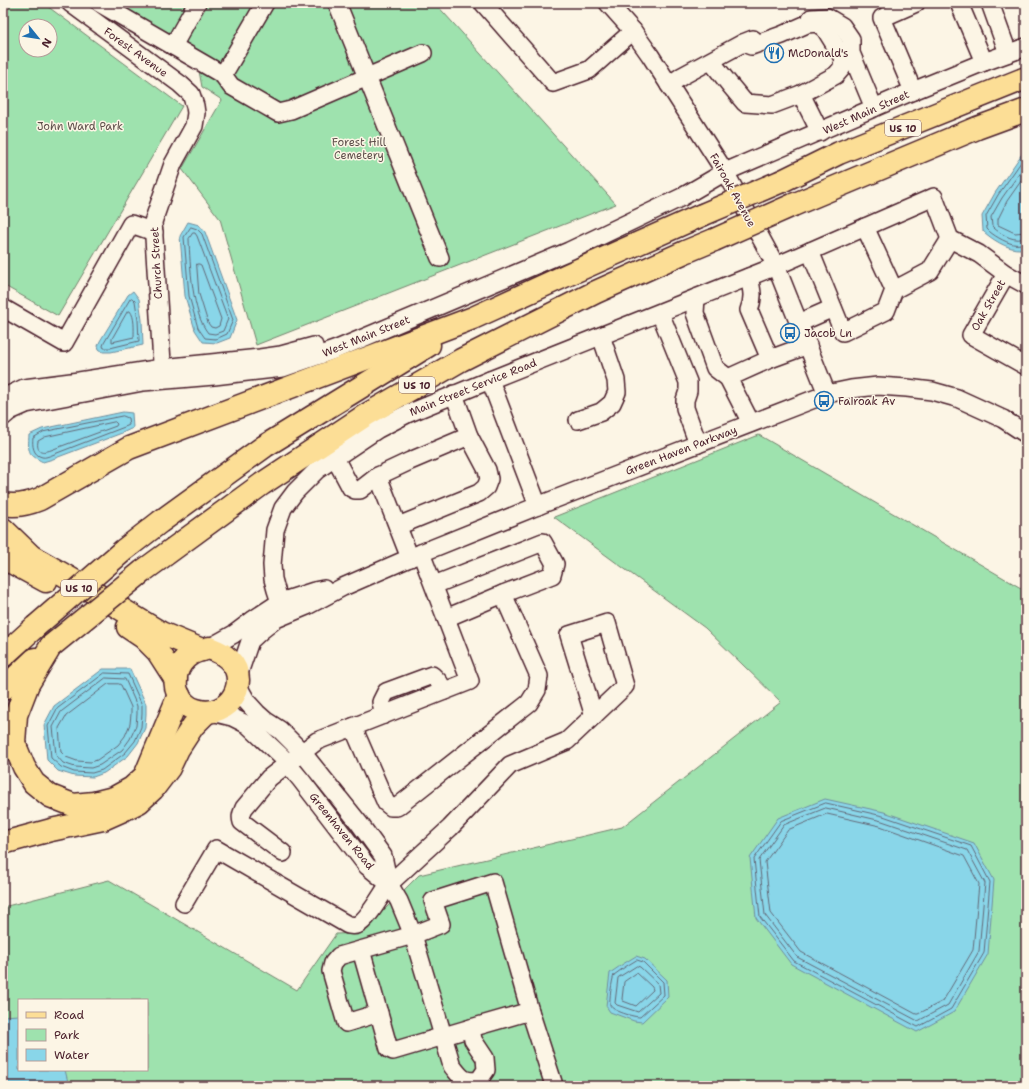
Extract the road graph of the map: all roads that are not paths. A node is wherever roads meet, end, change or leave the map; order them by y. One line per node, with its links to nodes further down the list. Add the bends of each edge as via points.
1 (70, 3): 26 (street, Forest Avenue, via 180,84 191,94)
2 (99, 3): 11 (street)
3 (197, 3): 14 (street)
4 (265, 3): 20 (street)
5 (337, 3): 21 (street)
6 (483, 3): 12 (street, via 553,83 589,70)
7 (608, 3): 12 (street, Fairoak Avenue)
8 (916, 3): 24 (street, via 882,18)
9 (959, 3): 19 (street)
10 (990, 3): 17 (street)
11 (127, 10): 14 (street)
12 (633, 31): 23 (street, Fairoak Avenue)
13 (743, 43): 18 (street); 25 (street, via 751,46 807,24 817,23 825,29 843,58 842,68); 27 (street, via 805,18 827,17 842,26 851,39 851,52)
14 (173, 46): 20 (street)
15 (1026, 47): 17 (street, West Main Street)
16 (423, 53): 21 (street)
17 (1008, 53): 19 (street, West Main Street)
18 (711, 61): 23 (street); 25 (street, via 745,103 772,105)
19 (984, 62): 24 (street, West Main Street)
20 (223, 75): 21 (street, via 231,86 278,113 291,110)
21 (366, 77): 35 (street)
22 (1026, 78): 45 (main road, US 10, bridge, via 839,153 782,181)
23 (669, 85): 30 (street, Fairoak Avenue)
24 (913, 91): 27 (street, West Main Street)
25 (801, 94): 29 (street)
26 (196, 106): 32 (street, Church Street, via 194,126 173,164 153,222)
27 (874, 108): 29 (street, West Main Street)
28 (1026, 110): 79 (main road, US 10, bridge, via 977,128 685,252 596,292 461,360 366,415 262,484 143,571)
29 (820, 132): 30 (street, West Main Street)
30 (725, 172): 36 (street, Fairoak Avenue); 51 (street, West Main Street, via 682,197 569,251 337,349 283,368 214,376)
31 (865, 227): 33 (street, Main Street Service Road, via 934,197); 34 (street, Main Street Service Road); 40 (street)
32 (154, 232): 42 (street, via 131,224 64,343); 51 (street, Church Street)
33 (950, 239): 37 (street, via 979,254); 40 (street, via 930,270)
34 (810, 251): 36 (street, Main Street Service Road); 43 (street)
35 (440, 258)
36 (776, 266): 38 (street, Main Street Service Road); 46 (street, Fairoak Avenue)
37 (1006, 274): 39 (street); 50 (street, Oak Street, via 971,335)
38 (750, 277): 41 (street, Main Street Service Road); 49 (street, via 753,295 749,310)
39 (1026, 285)
40 (894, 290): 43 (street, via 886,311 843,332)
41 (696, 298): 44 (street, Main Street Service Road); 52 (street, via 695,313 715,368)
42 (3, 308)
43 (833, 308): 46 (street)
44 (660, 313): 47 (street, Main Street Service Road); 62 (street, via 688,382 685,408)
45 (473, 318): 65 (main road, via 129,448); 81 (main road, US 10, bridge, via 265,446 124,550)
46 (799, 323): 48 (street, Fairoak Avenue)
47 (601, 336): 53 (street, Main Street Service Road); 58 (street, via 616,380 617,392 612,403 601,412)
48 (808, 345): 49 (street); 55 (street, Fairoak Avenue)
49 (770, 359): 52 (street)
50 (1026, 366)
51 (162, 374): 56 (street, West Main Street, via 24,388); 57 (street, West Main Street, via 143,382 26,404)
52 (728, 378): 59 (street)
53 (490, 380): 54 (street, Main Street Service Road); 68 (street)
54 (454, 394): 61 (street); 63 (street, Main Street Service Road, via 378,429)
55 (827, 394): 59 (street, Green Haven Parkway); 60 (street, Green Haven Parkway, via 878,386 932,391 957,398 1003,419)
56 (3, 400)
57 (3, 417)
58 (578, 420)
59 (751, 422): 62 (street, Green Haven Parkway)
60 (1026, 434)
61 (469, 436): 64 (street); 69 (street, via 487,470 489,478 486,487 479,493)
62 (698, 444): 68 (street, Green Haven Parkway)
63 (335, 458): 64 (street, via 351,488 355,490 360,490); 77 (street, Main Street Service Road, via 317,470 283,508 275,530 272,565 274,585)
64 (378, 476): 69 (street)
65 (57, 490): 66 (main road, via 22,496); 67 (main road, via 26,504)
66 (3, 491)
67 (3, 504)
68 (538, 506): 71 (street, Green Haven Parkway)
69 (398, 526): 71 (street)
70 (3, 529): 74 (main road, via 31,556)
71 (416, 556): 73 (street); 75 (street, Green Haven Parkway)
72 (3, 560): 74 (main road)
73 (434, 585): 76 (street, via 543,542 555,564 552,575); 78 (street)
74 (72, 587): 80 (main road, Greenhaven Road, via 160,633); 83 (main road, Greenhaven Road, via 94,607 143,637 158,652)
75 (342, 587): 77 (street, via 314,591); 82 (street, via 276,619 262,630 250,641)
76 (503, 594): 78 (street); 87 (street, via 539,676 530,703 397,807 386,803)
77 (280, 602): 80 (street, via 234,634)
78 (446, 618): 87 (street, via 470,681)
79 (51, 646): 83 (main road, via 23,696 16,715 14,743 34,783 50,796 73,805 114,798 146,776); 84 (main road, US 10)
80 (205, 649): 82 (main road, Greenhaven Road, via 226,656 236,668); 83 (main road, via 184,659 176,676)
81 (3, 656)
82 (238, 681): 85 (main road, via 235,695 229,703 221,709); 88 (street, Greenhaven Road, via 247,702)
83 (177, 688): 85 (main road, Greenhaven Road, via 184,703 192,709)
84 (3, 689)
85 (208, 712): 89 (street, Greenhaven Road, via 232,717 248,725); 90 (main road, via 193,726 154,789 139,802 103,819)
86 (594, 716): 86 (street, via 625,686 607,623 569,635); 92 (street, via 567,741 510,765 450,828)
87 (354, 727): 88 (street, via 317,741)
88 (302, 752): 89 (street); 92 (street, Greenhaven Road, via 383,856)
89 (288, 763): 91 (street, via 269,778 244,808 241,818 242,822); 92 (street, Greenhaven Road, via 367,866)
90 (3, 843)
91 (283, 853)
92 (389, 884): 93 (street, via 366,918 356,925 348,925 216,849); 94 (street)
93 (184, 903)
94 (413, 935): 95 (street); 96 (street, via 441,924 433,901 493,882); 99 (street)
95 (361, 950): 97 (street); 97 (street, via 340,956 333,962 331,971 346,1023)
96 (530, 1011): 98 (street); 100 (street)
97 (379, 1013): 99 (street, via 389,1049 393,1051)
98 (471, 1028): 99 (street); 99 (street, via 473,1040 485,1058 486,1070 479,1080 470,1082 461,1077 452,1066)
99 (443, 1037)
100 (554, 1082)

